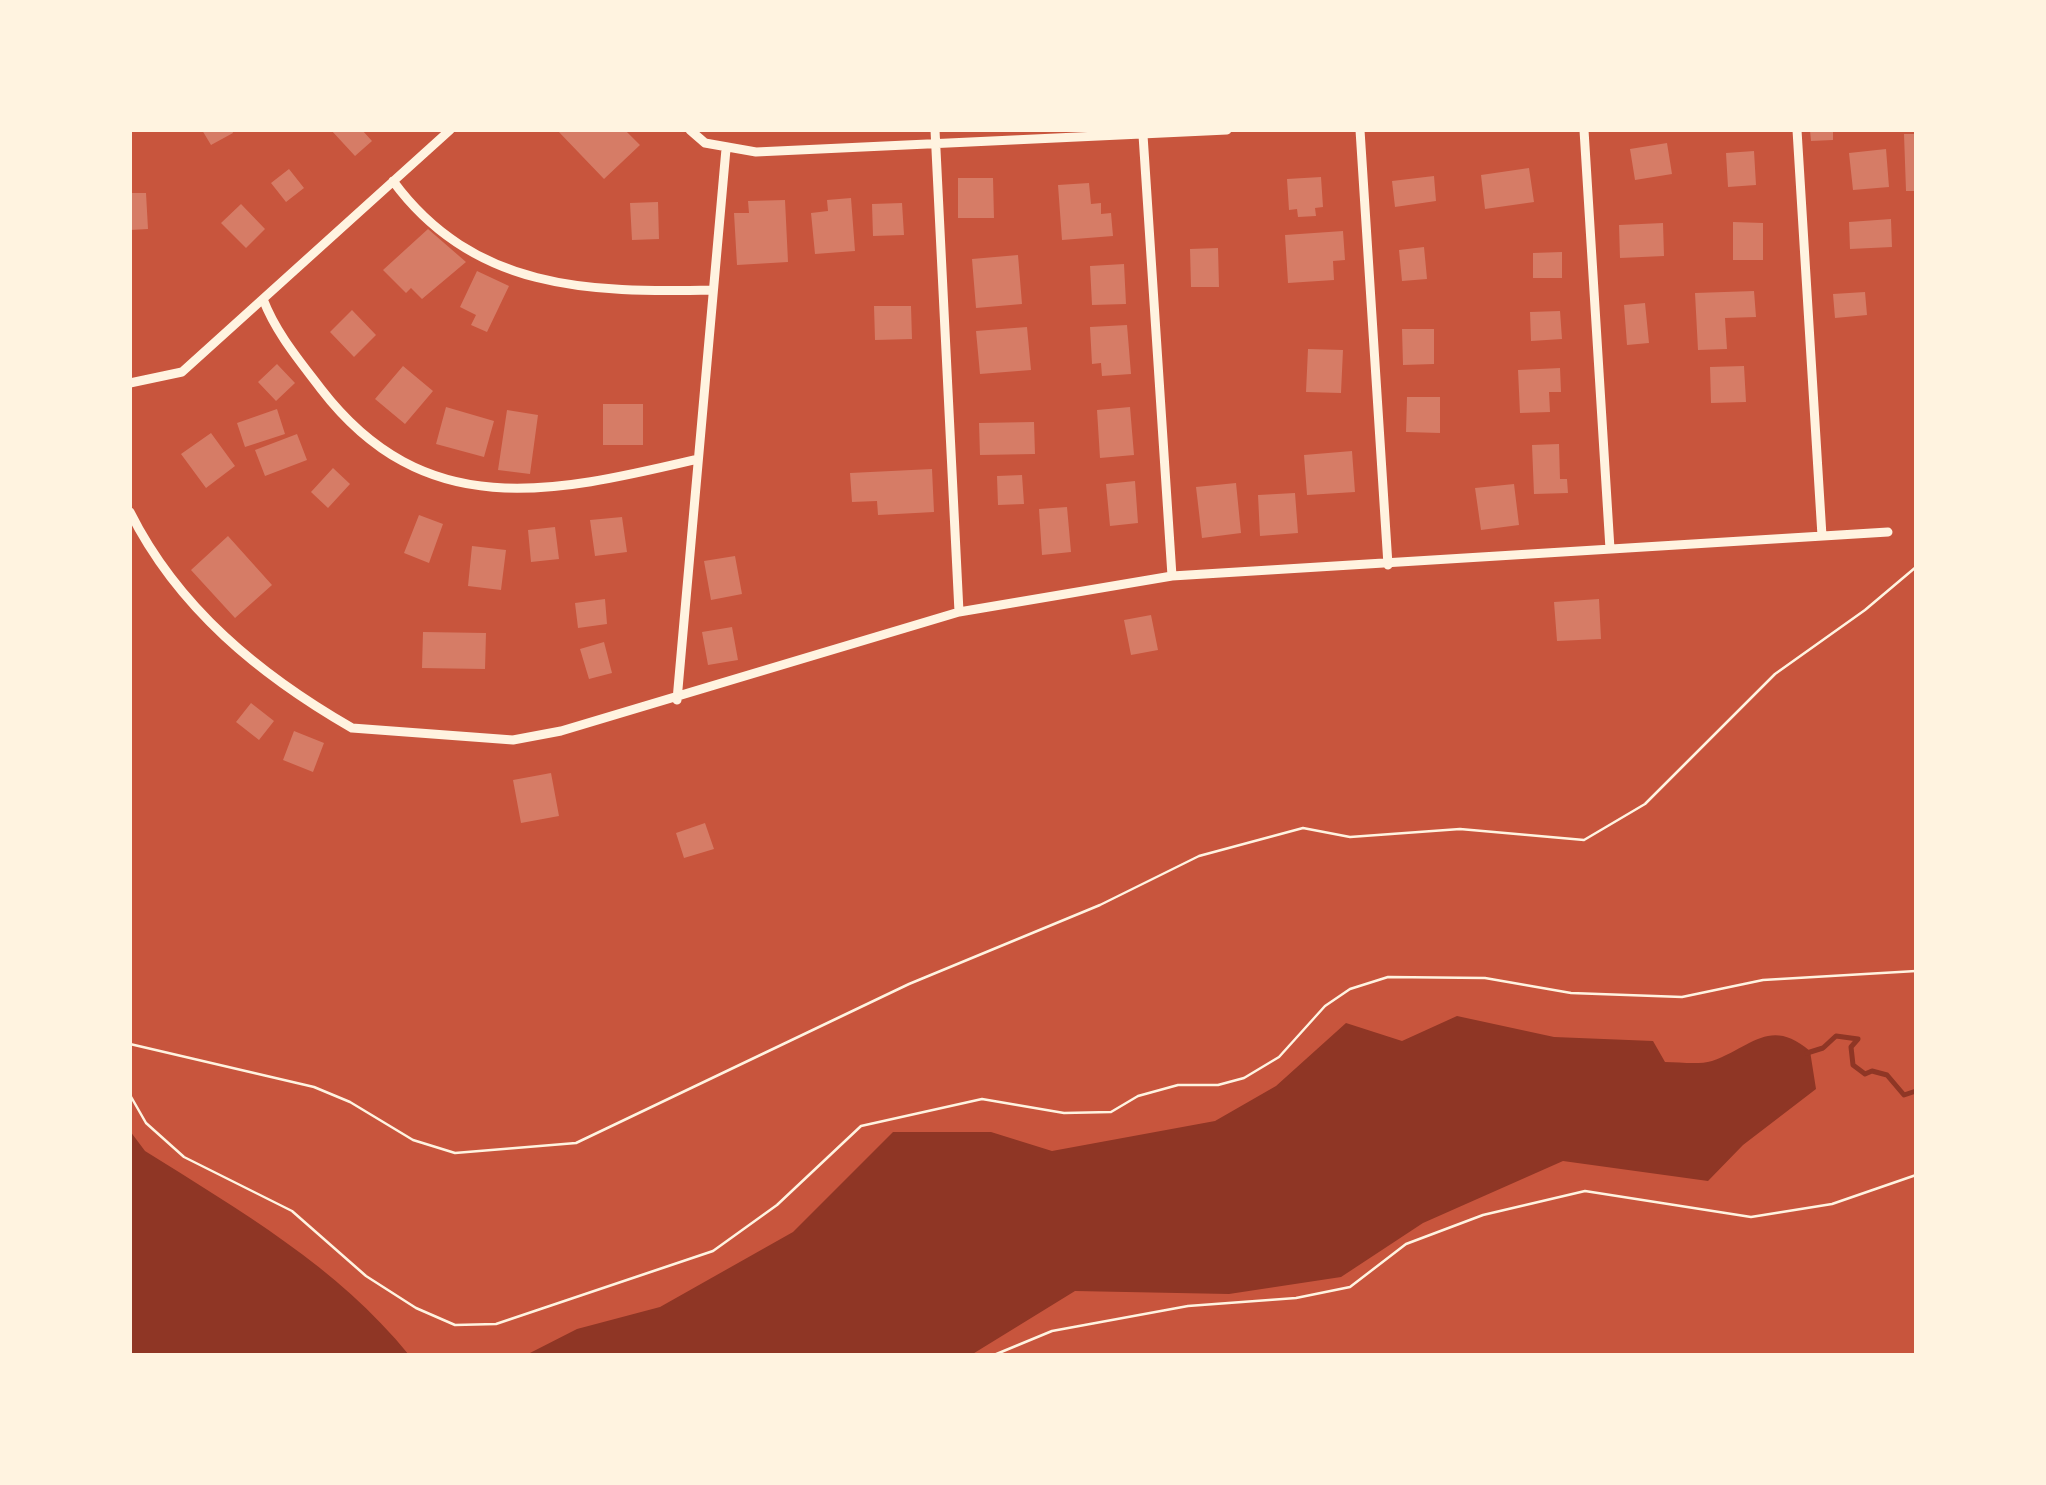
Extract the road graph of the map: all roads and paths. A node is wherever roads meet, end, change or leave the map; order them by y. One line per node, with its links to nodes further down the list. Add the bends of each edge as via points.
1 (450, 130): 11 (street)
2 (690, 130): 10 (street)
3 (934, 130): 9 (street)
4 (1227, 130): 8 (street)
5 (1360, 130): 20 (street)
6 (1584, 130): 19 (street)
7 (1797, 130): 18 (street)
8 (1143, 135): 9 (street); 22 (street)
9 (936, 145): 10 (street); 23 (street)
10 (726, 149): 12 (street)
11 (393, 181): 12 (street, via 434,228 498,268 636,292); 13 (street)
12 (713, 290): 15 (street)
13 (263, 299): 14 (street, via 182,372); 15 (street, via 273,326 333,405 393,458 423,474 491,489 546,488)
14 (130, 383)
15 (698, 459): 24 (street)
16 (130, 512): 24 (street, via 182,594 230,644 352,728 513,740)
17 (1888, 532): 18 (street)
18 (1822, 536): 19 (street)
19 (1610, 548): 20 (street)
20 (1388, 566): 22 (street)
21 (1916, 567): 26 (path, via 1775,674 1645,804 1584,840 1460,829 1350,837 1303,828 1199,856 909,984 576,1143 455,1153 413,1140 314,1087)
22 (1172, 576): 23 (street)
23 (959, 612): 24 (street)
24 (677, 700)
25 (1916, 970): 27 (path, via 1763,980 1682,998 1571,994 1486,978 1388,977 1350,989 1279,1057 1244,1078 1138,1096 1111,1112 1064,1114 982,1100 861,1126 777,1205 713,1251 496,1324 455,1325 416,1308 366,1276 292,1211 184,1158 146,1124)
26 (130, 1044)
27 (130, 1095)
28 (1916, 1175): 29 (path, via 1832,1204 1752,1218 1585,1192 1483,1215 1406,1244 1350,1287 1071,1328)
29 (994, 1355)

